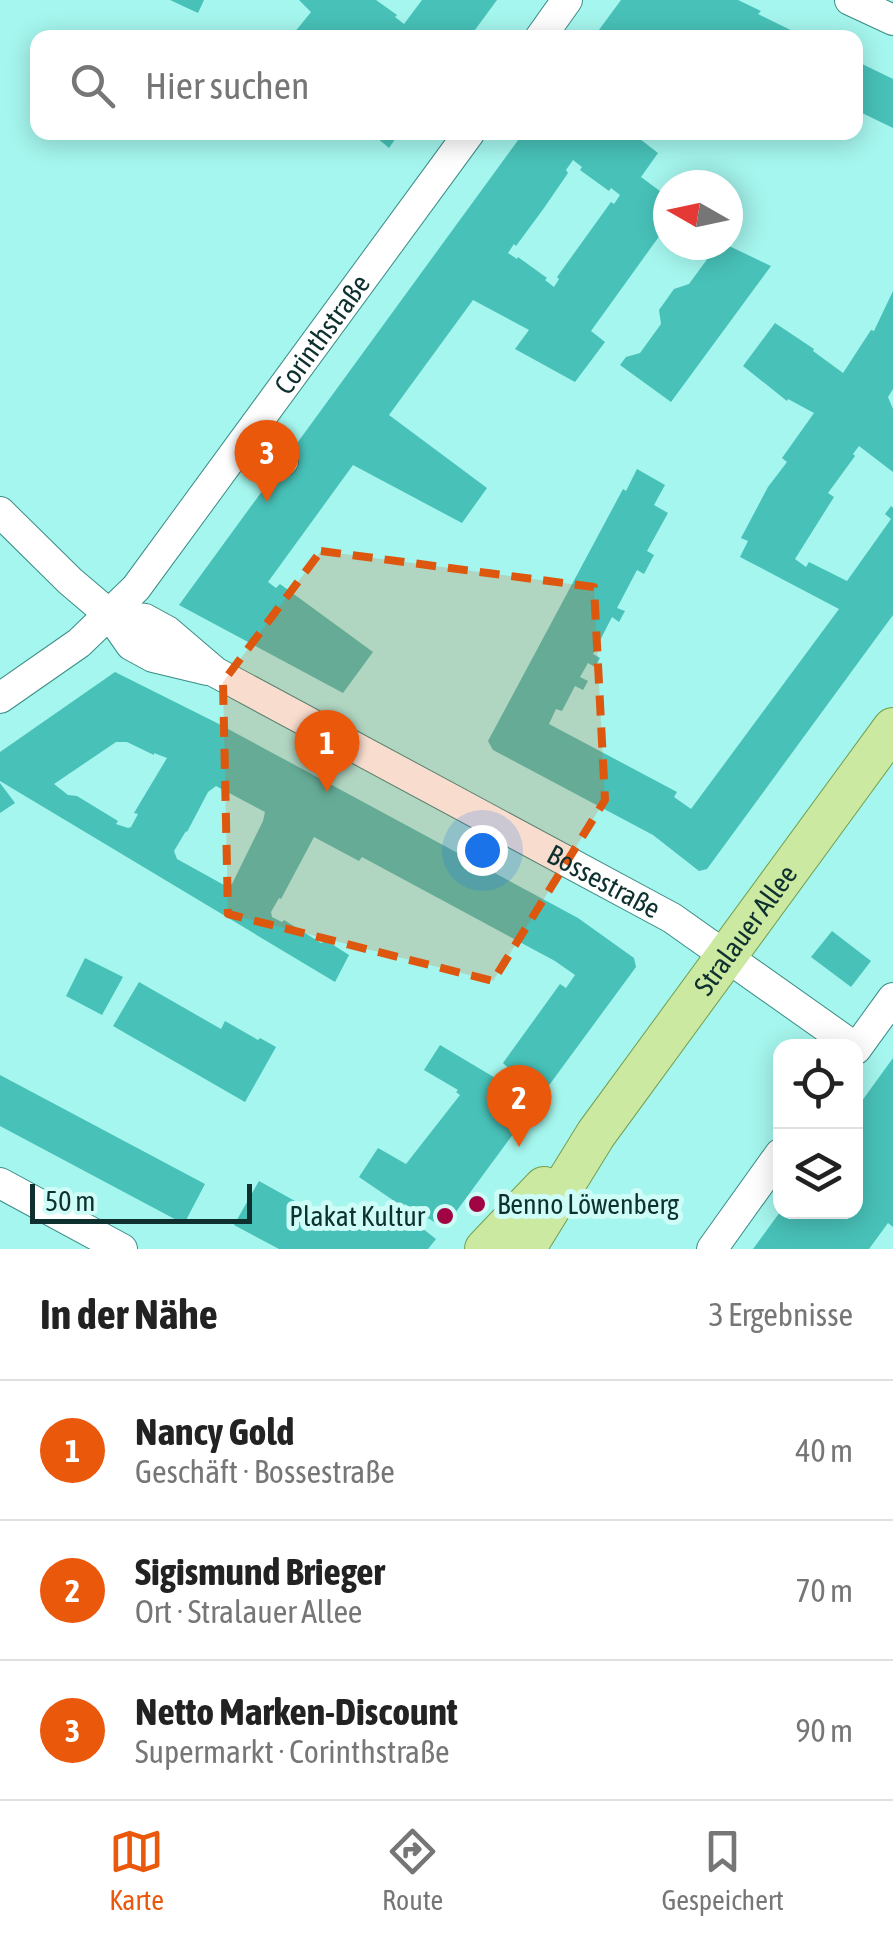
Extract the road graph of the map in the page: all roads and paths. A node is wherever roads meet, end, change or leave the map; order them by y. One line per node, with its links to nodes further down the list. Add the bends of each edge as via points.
1 (567, 0): 4 (street)
2 (850, 0): 3 (street)
3 (893, 20)
4 (546, 30)
5 (464, 140): 6 (street, Corinthstraße)
6 (248, 437): 7 (street); 9 (street, Corinthstraße)
7 (283, 461)
8 (0, 512): 9 (street, Bossestraße)
9 (110, 616): 10 (street, Corinthstraße); 12 (street, Bossestraße, via 130,645 215,672 672,918)
10 (0, 698)
11 (893, 728): 12 (main road, Stralauer Allee)
12 (726, 954): 14 (street, Bossestraße); 16 (main road, Stralauer Allee)
13 (893, 998): 15 (street)
14 (843, 1039)
15 (862, 1039)
16 (596, 1134): 20 (main road, Stralauer Allee); 21 (main road, Stralauer Allee)
17 (773, 1164): 22 (street)
18 (0, 1183): 19 (street)
19 (122, 1249)
20 (484, 1249)
21 (525, 1249)
22 (712, 1249)

